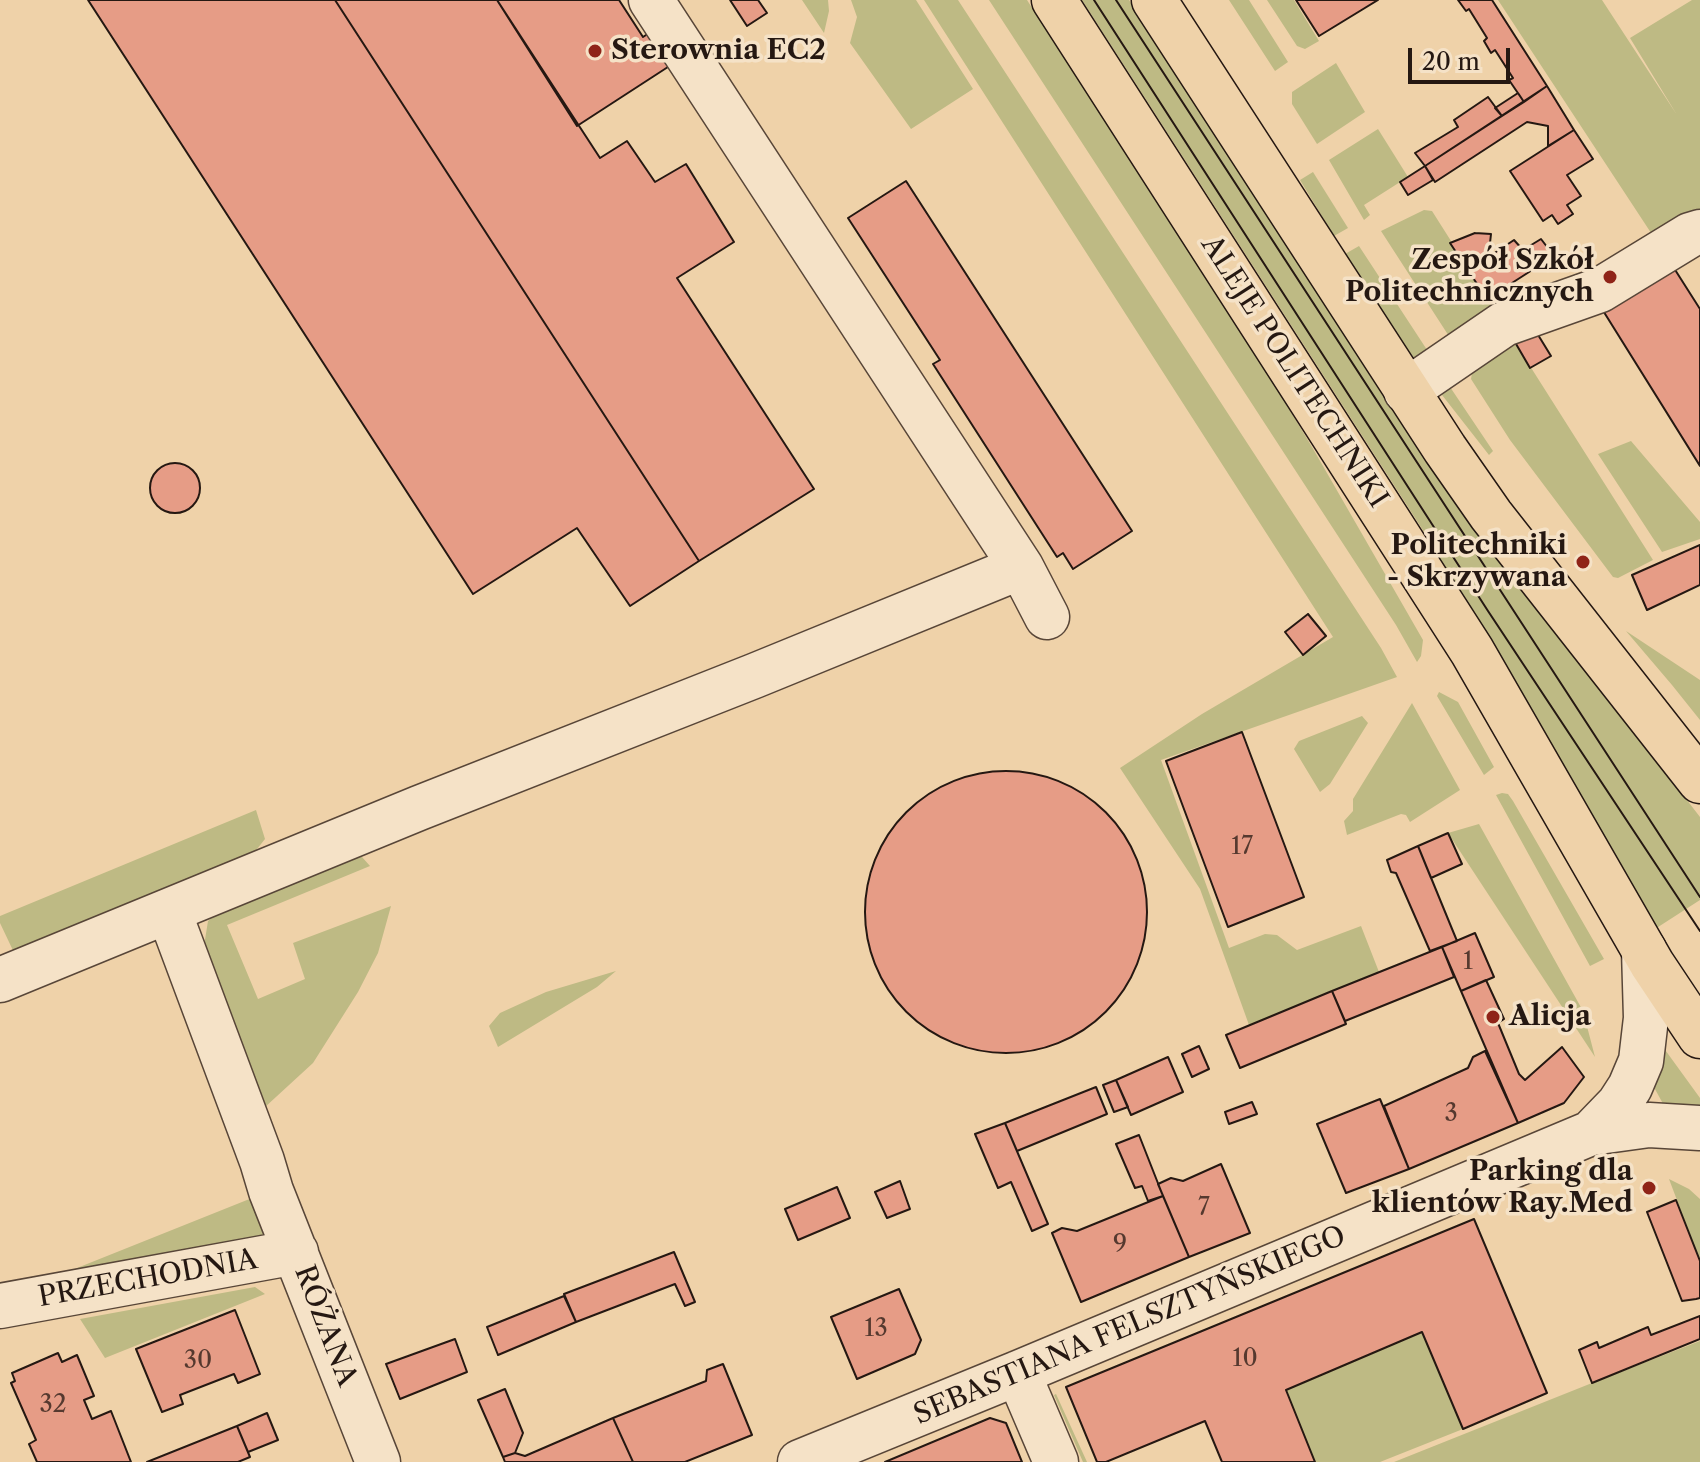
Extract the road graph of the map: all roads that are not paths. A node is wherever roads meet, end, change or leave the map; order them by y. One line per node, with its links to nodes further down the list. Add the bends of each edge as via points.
1 (651, 0): 6 (street)
2 (1054, 0): 10 (main road, ALEJE POLITECHNIKI, via 1472,651)
3 (1154, 0): 5 (main road)
4 (1700, 232): 5 (street, via 1600,290 1504,324)
5 (1406, 391): 8 (main road, via 1491,515)
6 (1021, 567): 7 (street); 9 (street)
7 (1047, 617)
8 (1700, 781)
9 (169, 912): 11 (street); 15 (street, RÓŻANA)
10 (1644, 950): 12 (main road, ALEJE POLITECHNIKI); 14 (street, SEBASTIANA FELSZTYŃSKIEGO, via 1646,1029 1641,1061 1619,1104)
11 (0, 980)
12 (1700, 1036)
13 (1700, 1128): 14 (street, SEBASTIANA FELSZTYŃSKIEGO, via 1649,1125)
14 (1591, 1133): 17 (street, SEBASTIANA FELSZTYŃSKIEGO)
15 (296, 1252): 16 (street, PRZECHODNIA); 18 (street, RÓŻANA)
16 (0, 1306)
17 (1018, 1373): 19 (street, SEBASTIANA FELSZTYŃSKIEGO); 20 (street)
18 (378, 1462)
19 (800, 1462)
20 (1056, 1462)

